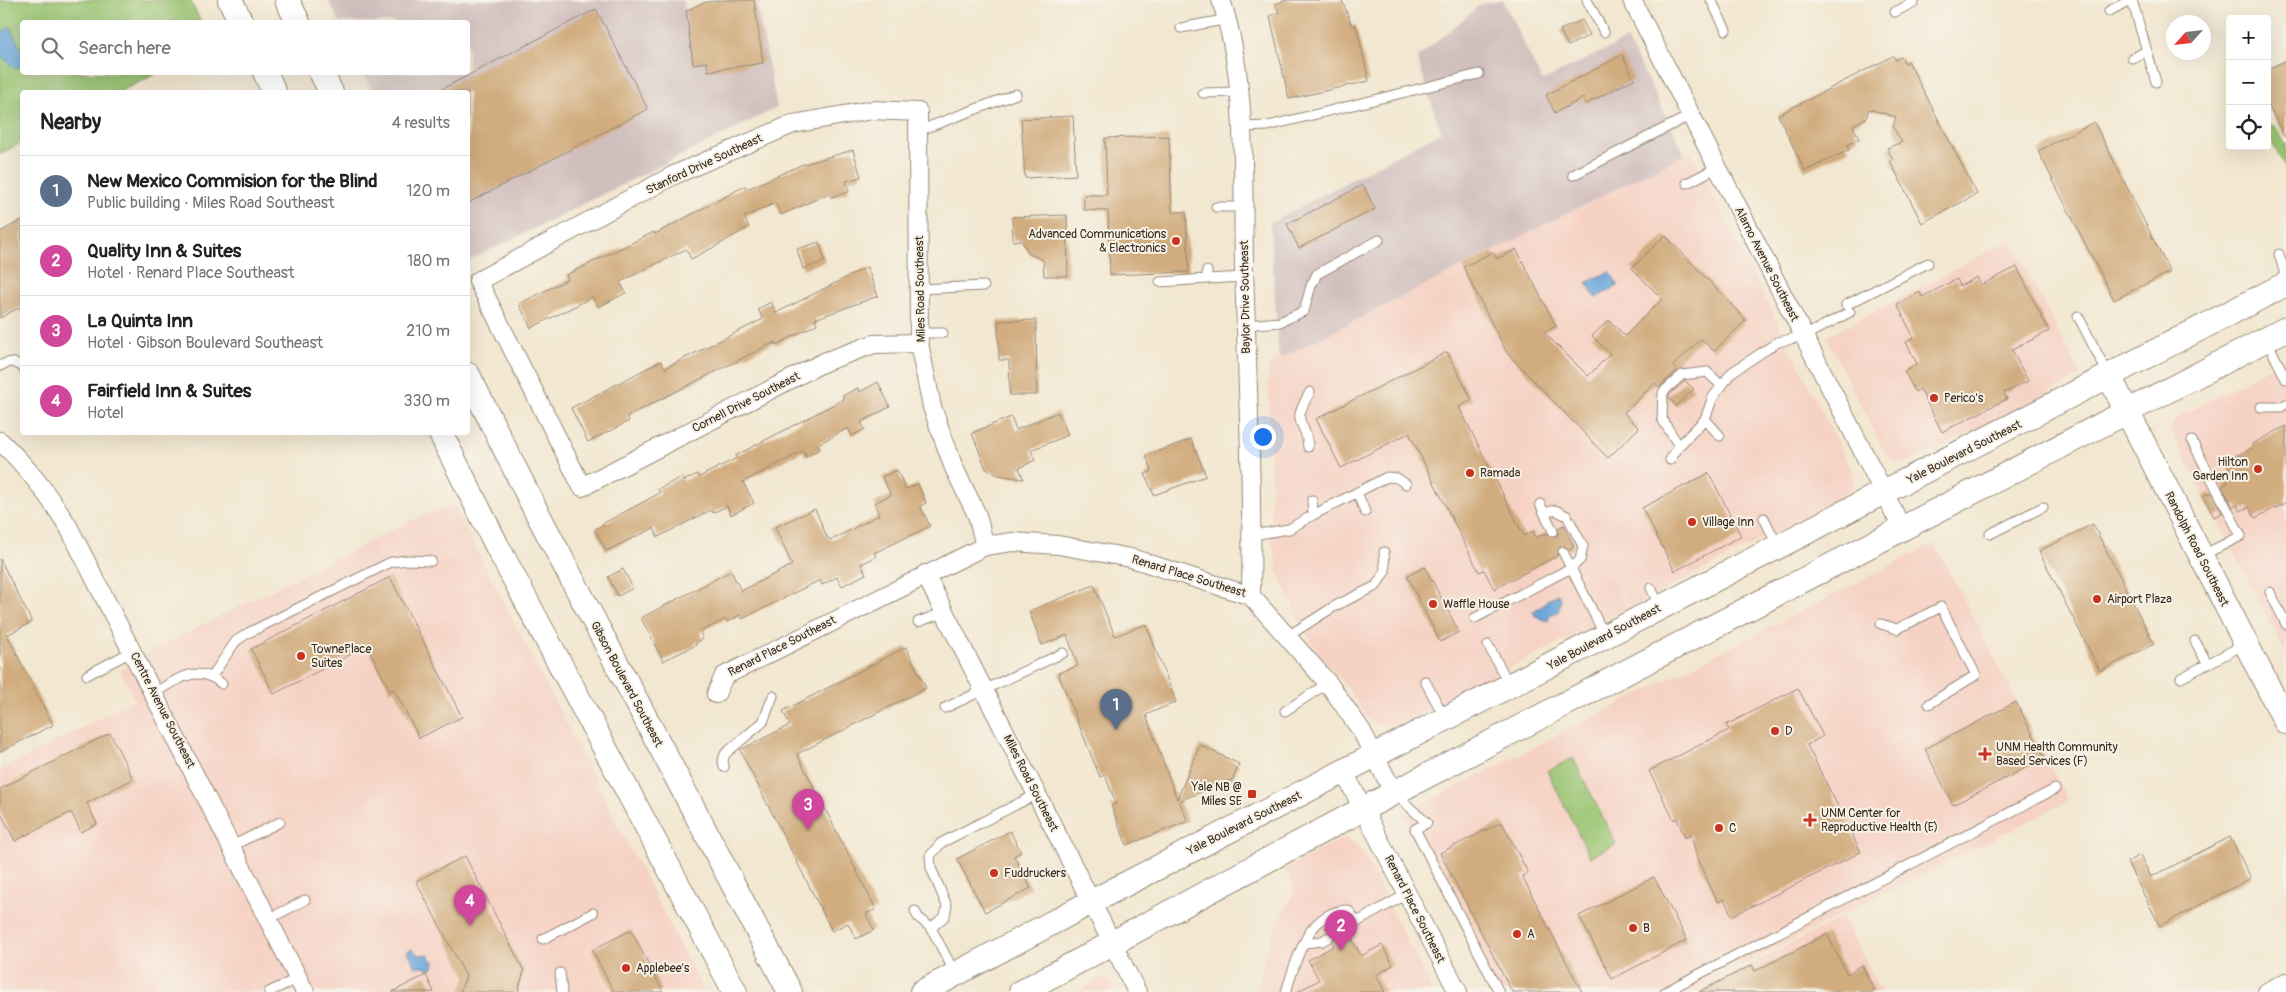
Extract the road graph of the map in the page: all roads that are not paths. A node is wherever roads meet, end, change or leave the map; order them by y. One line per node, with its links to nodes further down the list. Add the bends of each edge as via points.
1 (230, 0): 12 (main road)
2 (287, 0): 13 (main road)
3 (1221, 0): 11 (street, Baylor Drive Southeast)
4 (1587, 0): 16 (lane)
5 (1632, 0): 29 (street, Alamo Avenue Southeast)
6 (1711, 0): 15 (lane)
7 (2131, 0): 9 (lane); 17 (lane)
8 (1914, 2): 10 (lane)
9 (2109, 11)
10 (1895, 12)
11 (1228, 19): 14 (lane); 25 (street, Baylor Drive Southeast, via 1235,46)
12 (240, 20)
13 (297, 20)
14 (1181, 28)
15 (1726, 30)
16 (1604, 32)
17 (2147, 51): 18 (lane); 22 (lane)
18 (2132, 58)
19 (1479, 74): 30 (lane, via 1268,126)
20 (266, 75): 23 (main road)
21 (322, 75): 24 (main road)
22 (2156, 82)
23 (273, 90)
24 (330, 90)
25 (1239, 92): 26 (lane); 30 (street, Baylor Drive Southeast)
26 (1203, 93)
27 (1016, 94): 31 (lane)
28 (918, 112): 31 (street, Miles Road Southeast); 71 (street, Stanford Drive Southeast, via 872,110 793,124 674,175 478,280)
29 (1691, 115): 32 (street, Alamo Avenue Southeast); 33 (lane)
30 (1241, 128): 36 (street, Baylor Drive Southeast)
31 (918, 131): 45 (street, Miles Road Southeast)
32 (1718, 167): 34 (lane); 50 (street, Alamo Avenue Southeast)
33 (1574, 175)
34 (1686, 183)
35 (1216, 207): 36 (lane)
36 (1242, 207): 40 (street, Baylor Drive Southeast)
37 (1379, 240): 47 (lane, via 1317,274 1304,311 1280,322)
38 (2279, 254): 41 (lane)
39 (1928, 263): 50 (lane)
40 (1244, 277): 42 (lane, via 1207,275); 47 (street, Baylor Drive Southeast)
41 (2286, 278)
42 (1160, 282)
43 (2286, 284): 54 (main road, Yale Boulevard Southeast)
44 (984, 286): 45 (lane)
45 (919, 289): 51 (street, Miles Road Southeast)
46 (2078, 316): 54 (lane)
47 (1245, 325): 82 (street, Baylor Drive Southeast)
48 (943, 333): 51 (lane)
49 (2276, 334): 56 (lane); 61 (main road)
50 (1804, 336): 57 (lane, via 1778,342 1732,372); 73 (street, Alamo Avenue Southeast)
51 (919, 338): 71 (street, Cornell Drive Southeast, via 874,344 824,362); 83 (street, Miles Road Southeast, via 932,407 954,468 977,515)
52 (20, 363): 53 (lane, via 8,362)
53 (0, 366)
54 (2109, 376): 61 (main road, Randolph Road Southeast); 73 (main road, Yale Boulevard Southeast)
55 (470, 379): 151 (main road, Gibson Boulevard Southeast)
56 (2286, 379)
57 (1722, 386): 62 (lane, via 1713,397); 67 (lane, via 1707,372 1682,376 1663,392 1662,419)
58 (1310, 392): 68 (lane, via 1299,410 1298,421 1308,439)
59 (2286, 404): 60 (lane)
60 (2261, 407)
61 (2127, 411): 79 (main road); 87 (main road, Randolph Road Southeast)
62 (1705, 420): 64 (lane); 67 (lane)
63 (442, 435): 150 (main road, via 497,546)
64 (1720, 436)
65 (0, 441): 103 (street, Centre Avenue Southeast, via 24,463 58,511)
66 (2192, 442): 87 (lane, via 2241,536)
67 (1679, 446): 69 (lane)
68 (1308, 447)
69 (1670, 460)
70 (1406, 484): 72 (lane, via 1398,478 1387,477)
71 (582, 487)
72 (1357, 492): 76 (lane); 77 (lane)
73 (1884, 493): 79 (street, Alamo Avenue Southeast); 84 (main road, Yale Boulevard Southeast)
74 (1312, 500): 77 (lane)
75 (2043, 507): 81 (lane)
76 (1365, 512)
77 (1313, 515): 82 (lane, via 1289,529)
78 (1764, 518): 84 (lane)
79 (1902, 528): 126 (main road)
80 (1553, 530): 89 (lane, via 1542,508 1567,516 1583,546 1580,560)
81 (1990, 534)
82 (1252, 535): 92 (street, Baylor Drive Southeast)
83 (986, 546): 90 (street, Renard Place Southeast); 92 (street, Renard Place Southeast, via 1012,542 1058,545 1131,558)
84 (1778, 547): 99 (main road, Yale Boulevard Southeast, via 1655,598)
85 (1384, 552): 98 (lane, via 1385,571 1376,586 1335,606)
86 (1563, 552): 89 (lane)
87 (2201, 556): 102 (main road, Randolph Road Southeast)
88 (431, 561): 107 (lane, via 390,562 248,633 236,641)
89 (1571, 568): 94 (lane); 99 (lane)
90 (925, 574): 93 (street, Miles Road Southeast); 115 (street, Renard Place Southeast, via 724,676)
91 (2270, 592): 97 (lane)
92 (1251, 596): 98 (street, Renard Place Southeast)
93 (945, 612): 95 (lane); 113 (street, Miles Road Southeast)
94 (1476, 618)
95 (918, 622)
96 (1881, 624): 117 (lane, via 1897,628 1941,607 1976,676)
97 (2286, 624)
98 (1288, 636): 110 (street, Renard Place Southeast)
99 (1605, 636): 112 (main road, Yale Boulevard Southeast)
100 (2195, 641): 105 (lane)
101 (1488, 644): 112 (lane)
102 (2245, 644): 105 (lane); 121 (main road, Randolph Road Southeast, via 2277,696)
103 (133, 651): 106 (lane); 114 (street, Centre Avenue Southeast)
104 (1063, 653): 113 (lane)
105 (2207, 663): 108 (lane)
106 (87, 675)
107 (212, 676): 111 (lane); 114 (lane, via 194,673)
108 (2180, 678)
109 (1425, 681): 120 (lane)
110 (1328, 683): 119 (lane); 122 (street, Renard Place Southeast)
111 (222, 684)
112 (1510, 686): 120 (main road, Yale Boulevard Southeast)
113 (983, 689): 118 (lane); 127 (street, Miles Road Southeast)
114 (154, 693): 130 (street, Centre Avenue Southeast)
115 (716, 694)
116 (773, 696): 123 (lane, via 763,722 725,754)
117 (1929, 704)
118 (945, 708)
119 (1285, 711)
120 (1445, 720): 122 (main road, Yale Boulevard Southeast)
121 (2286, 722)
122 (1376, 756): 124 (main road, Yale Boulevard Southeast); 126 (street, Renard Place Southeast)
123 (724, 767)
124 (1344, 772): 128 (street, Renard Place Southeast); 133 (main road, Yale Boulevard Southeast)
125 (2055, 789): 158 (lane)
126 (1394, 793): 128 (main road); 157 (lane, via 1427,823 1415,829)
127 (1037, 794): 133 (street, Miles Road Southeast); 138 (lane, via 941,843 930,856 931,868 947,906 945,916)
128 (1363, 809): 131 (street, Renard Place Southeast); 143 (main road)
129 (280, 822): 130 (lane)
130 (232, 846): 136 (street, Centre Avenue Southeast)
131 (1407, 894): 137 (lane); 156 (street, Renard Place Southeast)
132 (305, 900): 136 (lane)
133 (1091, 902): 143 (street, Miles Road Southeast); 145 (main road, Yale Boulevard Southeast)
134 (915, 911): 138 (lane)
135 (593, 913): 141 (lane)
136 (269, 919): 147 (street, Centre Avenue Southeast)
137 (1357, 922): 139 (lane); 142 (lane, via 1348,910 1334,910 1312,928)
138 (931, 928): 145 (lane)
139 (1346, 928)
140 (1329, 937): 142 (lane)
141 (543, 939)
142 (1305, 943): 155 (lane)
143 (1112, 945): 153 (main road); 154 (street, Miles Road Southeast)
144 (560, 973): 149 (lane)
145 (956, 975): 152 (main road, Yale Boulevard Southeast)
146 (2286, 982): 159 (street)
147 (301, 985): 148 (lane)
148 (269, 992)
149 (562, 992)
150 (735, 992)
151 (790, 992)
152 (922, 992)
153 (1021, 992)
154 (1137, 992)
155 (1286, 992)
156 (1458, 992)
157 (1499, 992)
158 (1665, 992)
159 (2267, 992)

